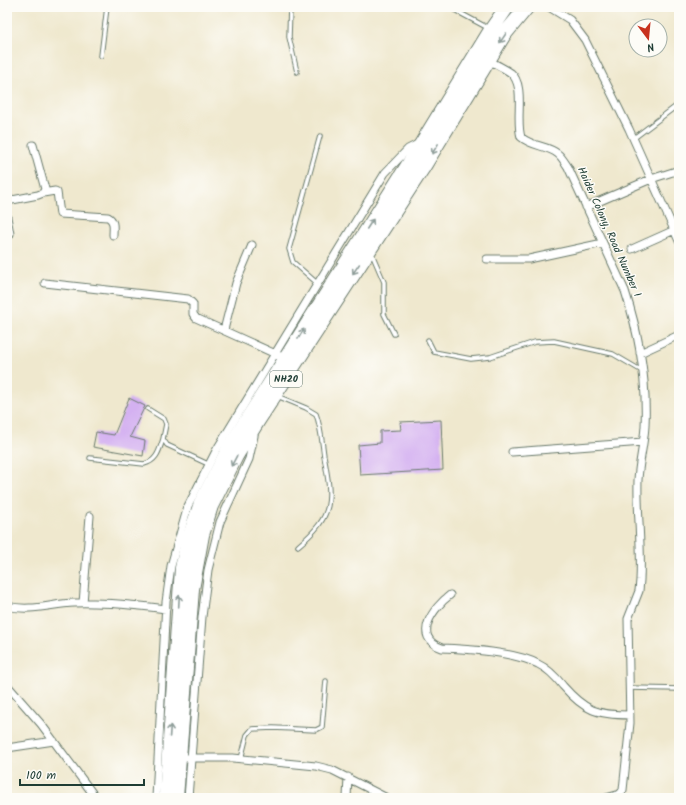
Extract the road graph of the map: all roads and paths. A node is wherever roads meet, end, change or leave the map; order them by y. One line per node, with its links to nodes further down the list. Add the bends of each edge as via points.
1 (107, 7): 8 (lane)
2 (290, 7): 10 (lane, via 290,38)
3 (449, 7): 7 (lane)
4 (507, 7): 7 (highway, NH20)
5 (527, 7): 9 (highway, NH20, one-way to 9)
6 (549, 7): 13 (street, via 564,15 581,34)
7 (491, 30): 14 (highway, NH20)
8 (101, 56)
9 (489, 60): 20 (street, Haider Colony, Road Number 1, via 510,73 518,85 518,121 521,137 559,155 568,167); 28 (highway, NH20, one-way to 28)
10 (297, 72)
11 (679, 104): 13 (lane)
12 (320, 136): 32 (lane, via 289,249 293,262)
13 (634, 138): 17 (street)
14 (422, 142): 32 (street, via 408,149 385,173); 38 (highway, NH20, one-way to 14)
15 (33, 145): 18 (street, via 44,183)
16 (679, 170): 17 (street)
17 (651, 179): 20 (street); 22 (street)
18 (43, 193): 19 (street); 23 (street, via 57,192 60,214 108,217 114,223)
19 (7, 202)
20 (586, 207): 26 (street, Haider Colony, Road Number 1)
21 (7, 217): 24 (street, via 10,234)
22 (676, 229): 25 (street); 29 (street)
23 (113, 235)
24 (7, 238)
25 (679, 241)
26 (603, 243): 30 (street, via 529,259); 37 (street, Haider Colony, Road Number 1, via 625,291)
27 (252, 245): 33 (street, via 236,283)
28 (370, 249): 34 (lane, via 384,282 384,314); 38 (highway, NH20, one-way to 38, via 330,308)
29 (632, 249)
30 (487, 259)
31 (46, 282): 33 (street, via 188,300 193,304 193,314 196,318)
32 (317, 283): 38 (street)
33 (224, 330): 38 (street)
34 (394, 334)
35 (679, 335): 37 (street)
36 (428, 340): 39 (lane, via 434,352 471,359 490,357 535,342 554,341 613,354)
37 (640, 353): 39 (street, Haider Colony, Road Number 1)
38 (286, 358): 40 (highway, NH20); 46 (street); 66 (highway, NH20, one-way to 38, via 179,592 188,541 213,475)
39 (642, 371): 43 (street, Haider Colony, Road Number 1, via 645,406)
40 (275, 395): 48 (lane, via 316,414 331,491 322,522); 60 (highway, NH20, via 236,456 211,506 202,535 192,588)
41 (148, 409): 42 (lane, via 164,419 166,424)
42 (163, 439): 45 (lane, via 157,455 150,463); 46 (lane, via 167,445)
43 (643, 442): 44 (street); 55 (street, Haider Colony, Road Number 1, via 638,480 640,580 639,591 630,610 628,629)
44 (512, 452)
45 (90, 458)
46 (208, 464): 52 (street, via 188,506 179,533 171,566)
47 (90, 516): 50 (street)
48 (298, 546)
49 (450, 595): 57 (street, via 439,604 427,625 428,638 436,646 485,651 537,663 553,674 577,701 590,709 606,715)
50 (83, 603): 51 (street, via 28,609); 52 (street, via 108,602)
51 (7, 606)
52 (166, 609): 65 (street)
53 (326, 681): 61 (lane, via 322,727 316,730 252,729 247,735)
54 (7, 685): 58 (street)
55 (630, 688): 56 (lane); 57 (street, Haider Colony, Road Number 1)
56 (679, 689)
57 (630, 715): 63 (street, Haider Colony, Road Number 1)
58 (54, 741): 59 (street); 64 (street)
59 (7, 748)
60 (186, 757): 61 (street); 67 (highway, NH20); 68 (street)
61 (241, 759): 62 (street, via 316,766)
62 (348, 777): 69 (street); 70 (street)
63 (622, 796): 71 (street, Haider Colony, Road Number 1)
64 (96, 798)
65 (156, 798)
66 (166, 798)
67 (176, 798)
68 (188, 798)
69 (346, 798)
70 (387, 798)
71 (606, 798)

